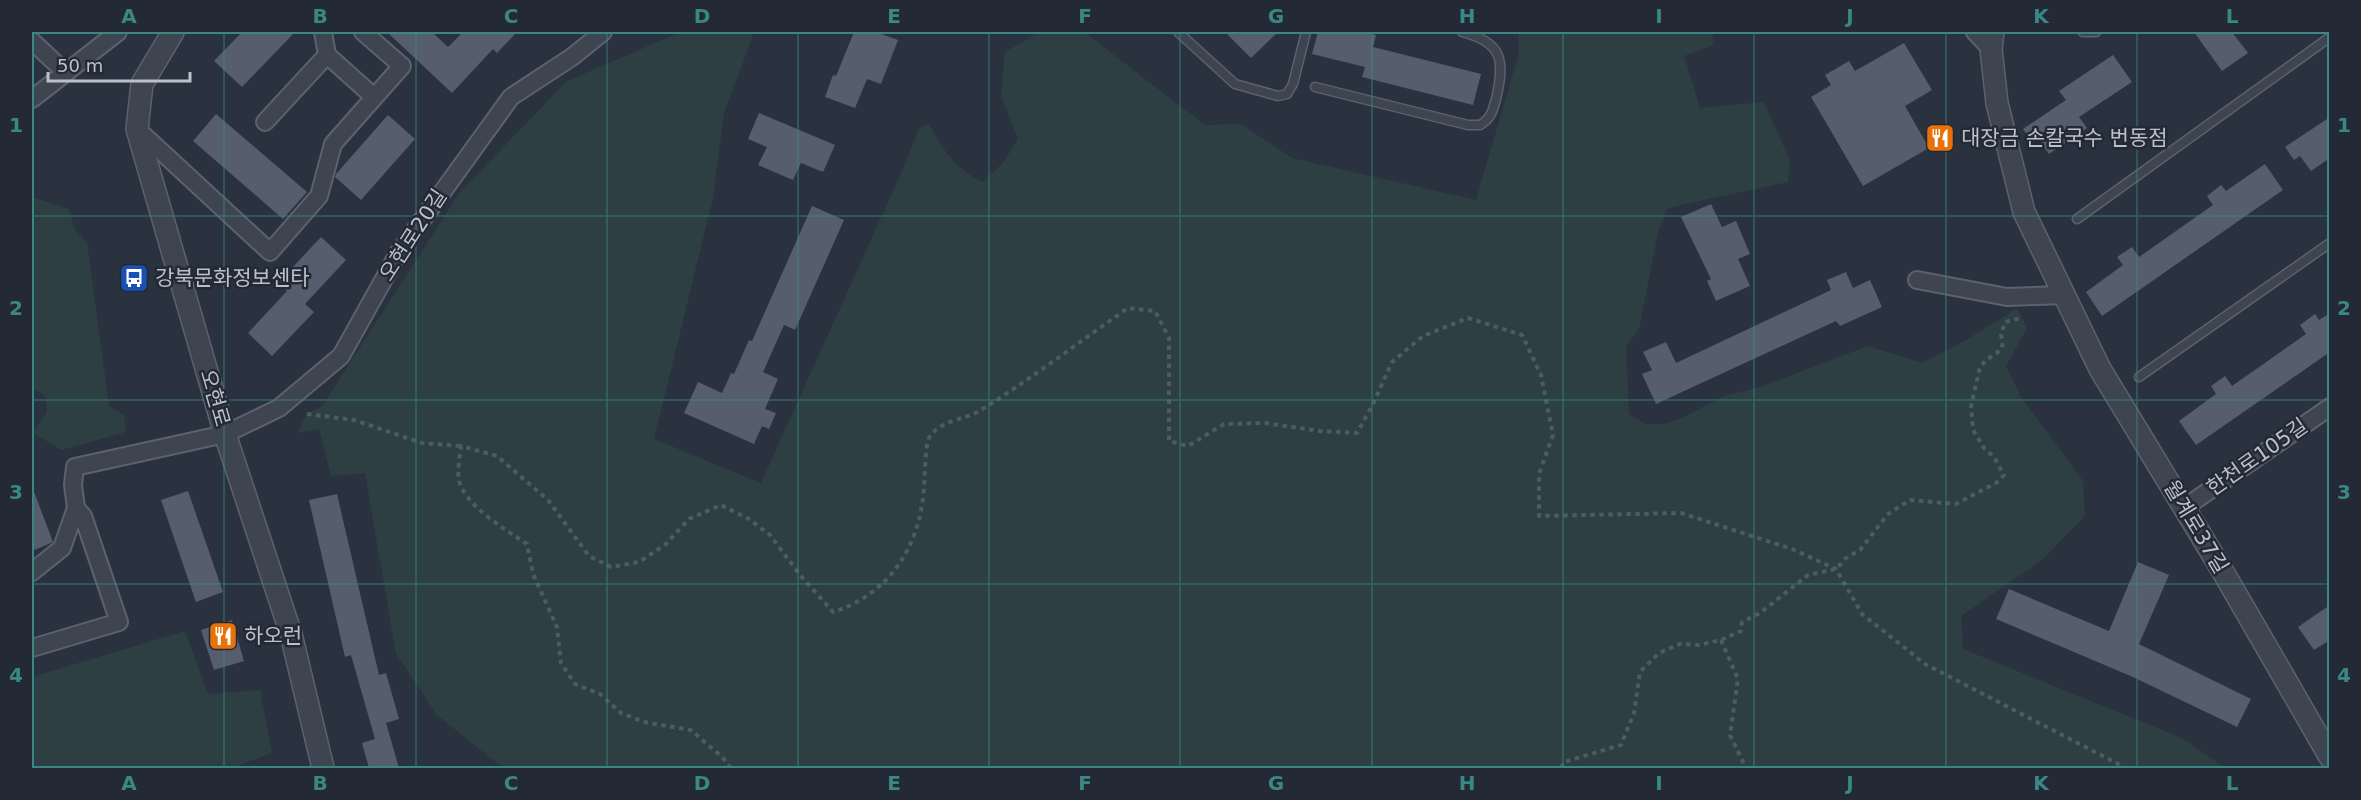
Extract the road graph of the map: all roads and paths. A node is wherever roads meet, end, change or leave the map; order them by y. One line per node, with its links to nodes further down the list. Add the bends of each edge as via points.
1 (118, 32): 16 (street)
2 (173, 32): 21 (street, 오현로, via 142,84)
3 (323, 32): 15 (street)
4 (363, 32): 18 (street, via 402,66)
5 (603, 32): 30 (street, 오현로20길, via 511,97 399,252 341,356 279,408)
6 (1178, 32): 7 (lane, via 1235,84 1278,96 1287,94 1293,84)
7 (1306, 32)
8 (1462, 32): 17 (lane, via 1486,41 1502,62 1494,109 1480,125)
9 (1975, 32): 13 (street)
10 (2083, 32): 11 (lane)
11 (2096, 32)
12 (2330, 37): 22 (lane)
13 (1992, 40): 25 (street, 월계로37길, via 1997,103 2024,212)
14 (32, 41): 16 (street)
15 (327, 55): 18 (street); 20 (street)
16 (66, 73): 19 (street)
17 (1314, 87)
18 (374, 97): 21 (street, via 333,144 319,196 270,252)
19 (32, 99)
20 (265, 122)
21 (137, 129): 30 (street, 오현로)
22 (2077, 219)
23 (2330, 243): 27 (lane)
24 (1917, 280): 25 (street, via 2007,297)
25 (2064, 295): 33 (street, 월계로37길, via 2100,369)
26 (2011, 311): 34 (path, via 2017,319 2005,322 2001,350 1980,367 1971,406 1973,430 2004,475 1956,504 1910,500 1888,514 1860,550)
27 (2139, 377)
28 (2330, 407): 33 (street, 한천로105길)
29 (307, 414): 31 (path, via 354,420 422,443)
30 (225, 434): 32 (street, 오현로20길, via 75,466); 39 (street, 오현로, via 291,634)
31 (461, 446): 34 (path, via 497,456 548,500 589,556 611,567 639,562 666,544 689,519 721,505 749,519 770,536 833,612 854,605 892,575 914,539 922,512 929,439 941,426 978,412 1128,308 1155,311 1169,338 1169,441 1188,446 1224,424 1266,423 1357,433 1392,362 1423,336 1468,318 1522,335 1541,375 1553,435 1539,474 1539,516 1681,513 1792,549); 40 (path, via 459,480 472,504 526,544 533,574 557,627 561,663 575,684 600,694 621,713 636,719 691,730)
32 (76, 508): 35 (street, via 62,548); 37 (street, via 83,516 119,622)
33 (2184, 508): 38 (street, 월계로37길)
34 (1836, 568): 36 (path, via 1808,575 1760,613 1742,622 1741,631); 43 (path, via 1862,614 1925,664)
35 (32, 572)
36 (1721, 640): 41 (path, via 1680,644 1659,653 1640,672 1634,713 1621,746 1564,762); 42 (path, via 1738,679 1730,735)
37 (32, 648)
38 (2330, 757)
39 (323, 768)
40 (731, 768)
41 (1561, 768)
42 (1746, 768)
43 (2126, 768)

